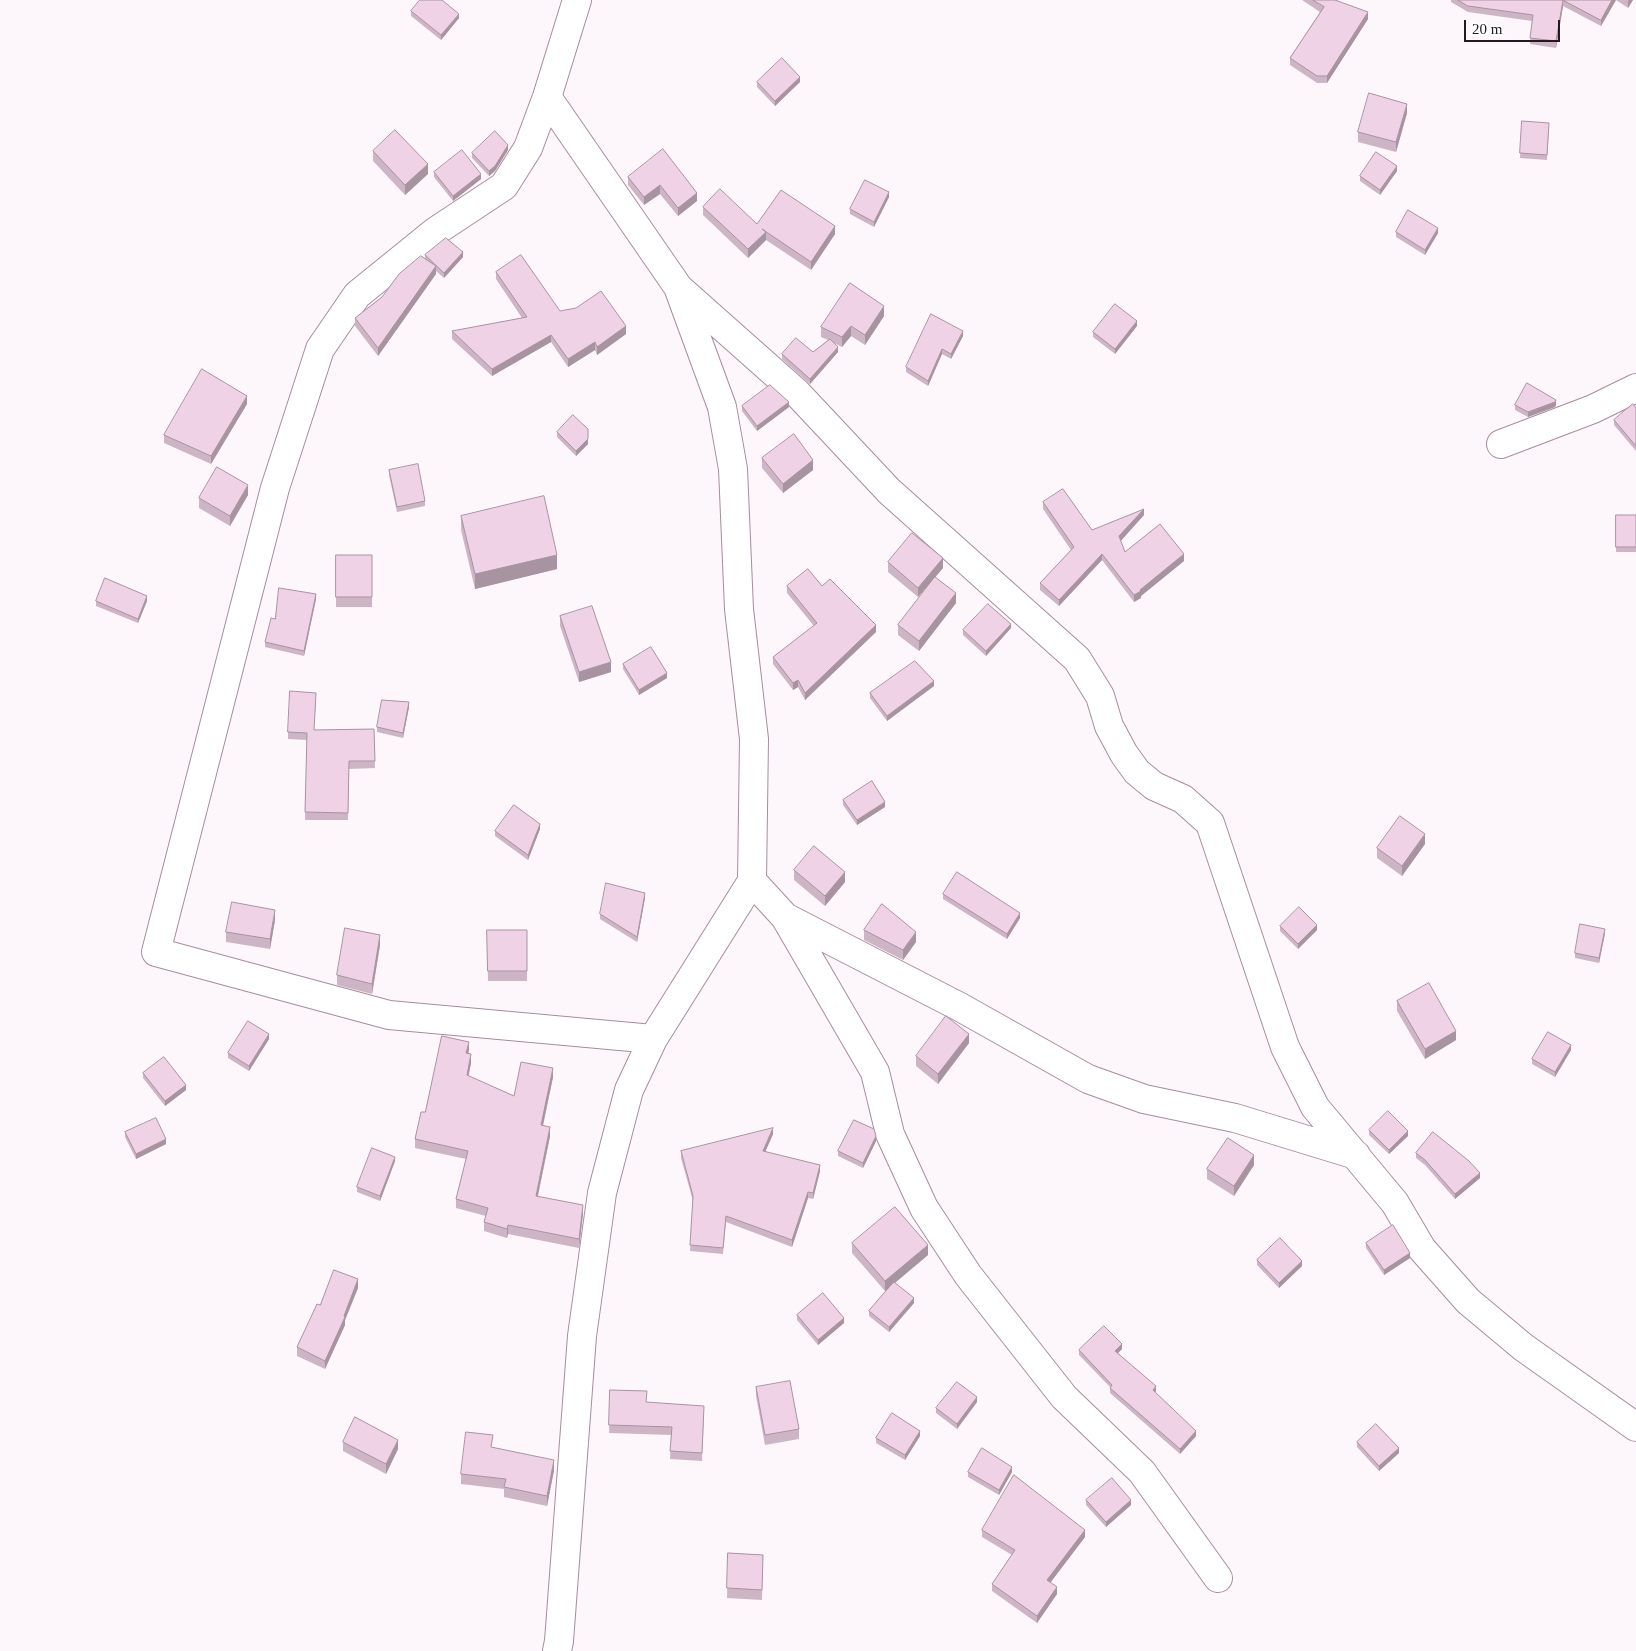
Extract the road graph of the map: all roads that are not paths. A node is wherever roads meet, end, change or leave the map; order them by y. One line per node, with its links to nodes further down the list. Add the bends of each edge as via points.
1 (578, 0): 2 (street)
2 (547, 96): 3 (street); 8 (street, via 528,148 504,186 436,231 357,295 320,349 275,488 156,952 390,1015)
3 (678, 287): 6 (street, via 722,407 733,469 739,610 754,739); 9 (street, via 797,393 889,491 1077,659 1100,696 1109,726 1137,772 1154,786 1183,799 1210,823 1285,1047 1315,1108)
4 (1636, 388): 5 (street, via 1593,409)
5 (1501, 444)
6 (752, 881): 7 (street); 8 (street)
7 (785, 917): 9 (street, via 960,1006 1088,1079 1144,1099 1235,1118); 11 (street, via 875,1072 890,1134 924,1208 968,1275 1064,1397 1142,1472)
8 (653, 1040): 12 (street, via 629,1090 602,1194 582,1336)
9 (1356, 1155): 10 (street, via 1395,1203 1422,1249 1468,1302 1523,1347)
10 (1636, 1427)
11 (1218, 1578)
12 (556, 1651)

